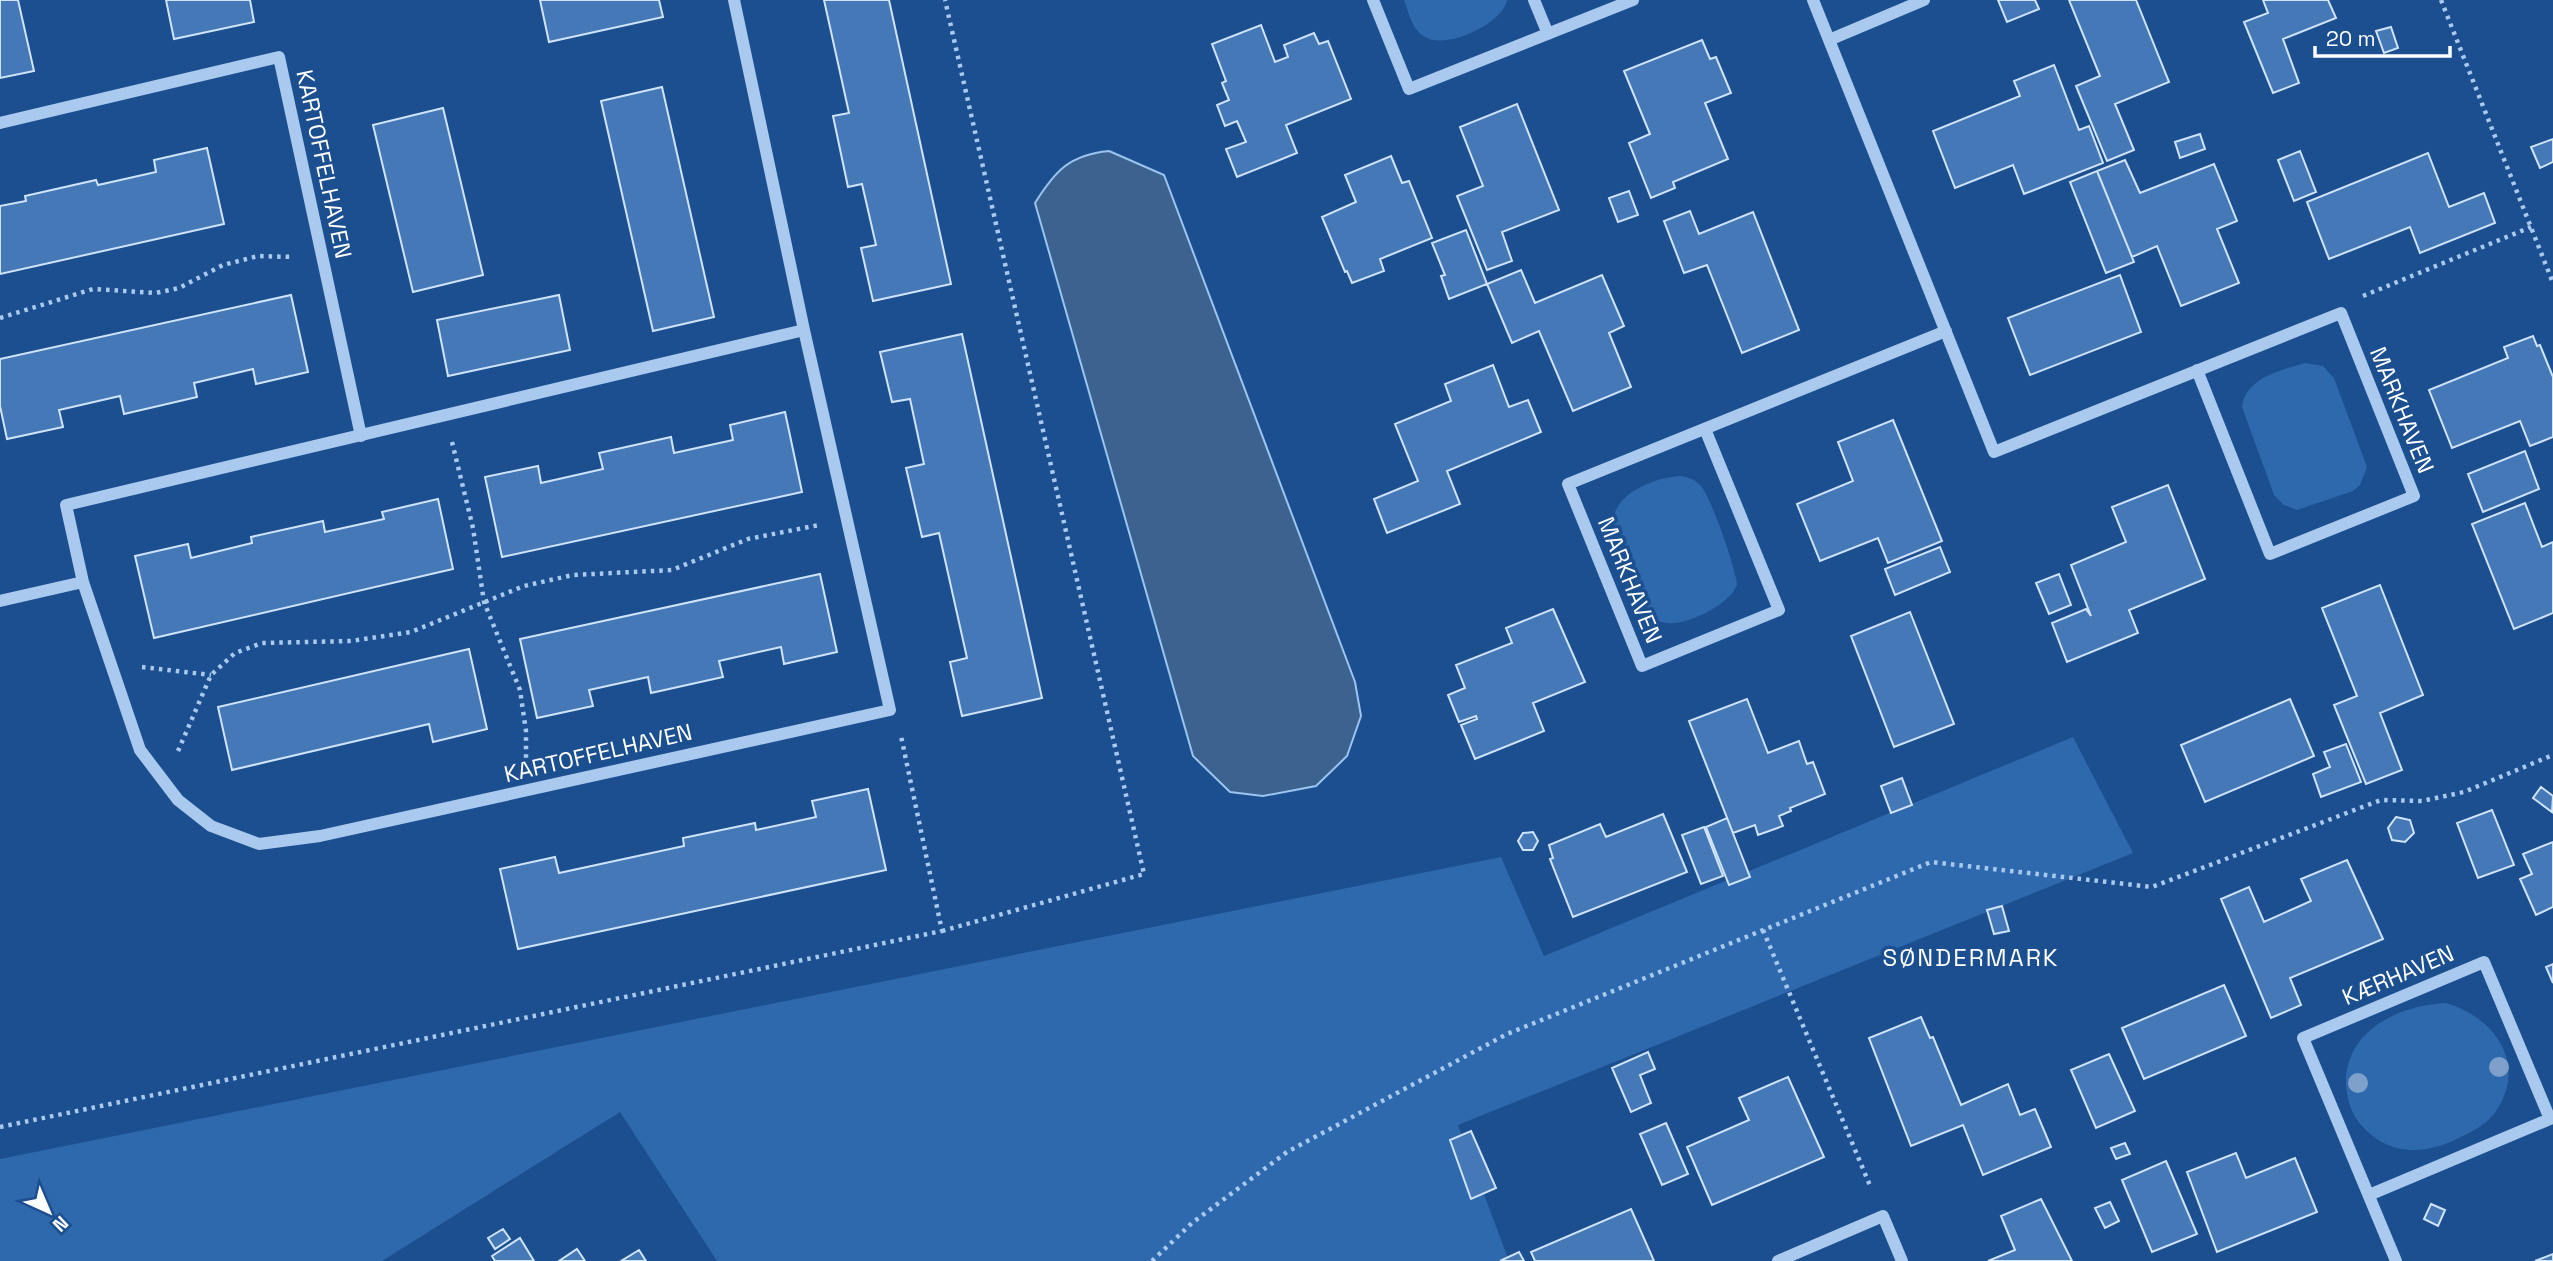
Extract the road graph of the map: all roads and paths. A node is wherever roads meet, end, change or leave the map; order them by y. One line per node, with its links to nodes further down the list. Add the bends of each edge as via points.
1 (734, 0): 17 (street)
2 (945, 0): 34 (path, via 1144,874)
3 (1373, 0): 9 (street, via 1409,89)
4 (1534, 0): 9 (street)
5 (1633, 0): 9 (street)
6 (1813, 0): 10 (street)
7 (1924, 0): 10 (street)
8 (2441, 0): 12 (path)
9 (1548, 34)
10 (1829, 40): 18 (street)
11 (0, 123): 13 (street, KARTOFFELHAVEN, via 279,57)
12 (2531, 227): 14 (path); 15 (path, via 2361,296)
13 (323, 258): 16 (path, via 258,256 223,265 179,288 156,292 93,289); 22 (street, KARTOFFELHAVEN)
14 (2553, 283)
15 (2341, 313): 19 (street); 19 (street, MARKHAVEN, via 2414,496 2270,554)
16 (0, 318)
17 (804, 330): 20 (street, KARTOFFELHAVEN); 23 (street)
18 (1946, 331): 19 (street, via 1994,452); 21 (street, MARKHAVEN)
19 (2197, 370)
20 (446, 415): 22 (street, KARTOFFELHAVEN); 26 (path)
21 (1705, 429): 21 (street, MARKHAVEN, via 1569,484 1642,666 1779,610)
22 (361, 436): 24 (street, KARTOFFELHAVEN, via 66,505)
23 (847, 519): 26 (path, via 748,539 672,570 573,575 524,586); 29 (street)
24 (83, 582): 25 (street); 27 (street, KARTOFFELHAVEN)
25 (0, 601)
26 (484, 602): 28 (path, via 411,632 351,641 262,643 235,653); 32 (path, via 520,690 526,731)
27 (111, 663): 28 (path); 31 (street, KARTOFFELHAVEN, via 140,750)
28 (211, 675): 31 (path, via 177,754)
29 (890, 710): 32 (street, KARTOFFELHAVEN); 34 (path, via 901,733)
30 (2553, 755): 33 (path, via 2464,792 2422,801 2382,800 2152,887 1931,862)
31 (158, 773): 32 (street, KARTOFFELHAVEN, via 178,800 211,826 259,844 320,836)
32 (526, 791)
33 (1763, 930): 37 (path); 38 (path, via 1507,1034 1287,1152 1192,1223)
34 (942, 931): 35 (path)
35 (0, 1127)
36 (2369, 1195): 36 (street, KÆRHAVEN, via 2303,1038 2484,962 2550,1119); 41 (street, KÆRHAVEN)
37 (1883, 1216): 39 (street); 40 (street)
38 (1152, 1261)
39 (1778, 1261)
40 (1902, 1261)
41 (2396, 1261)

